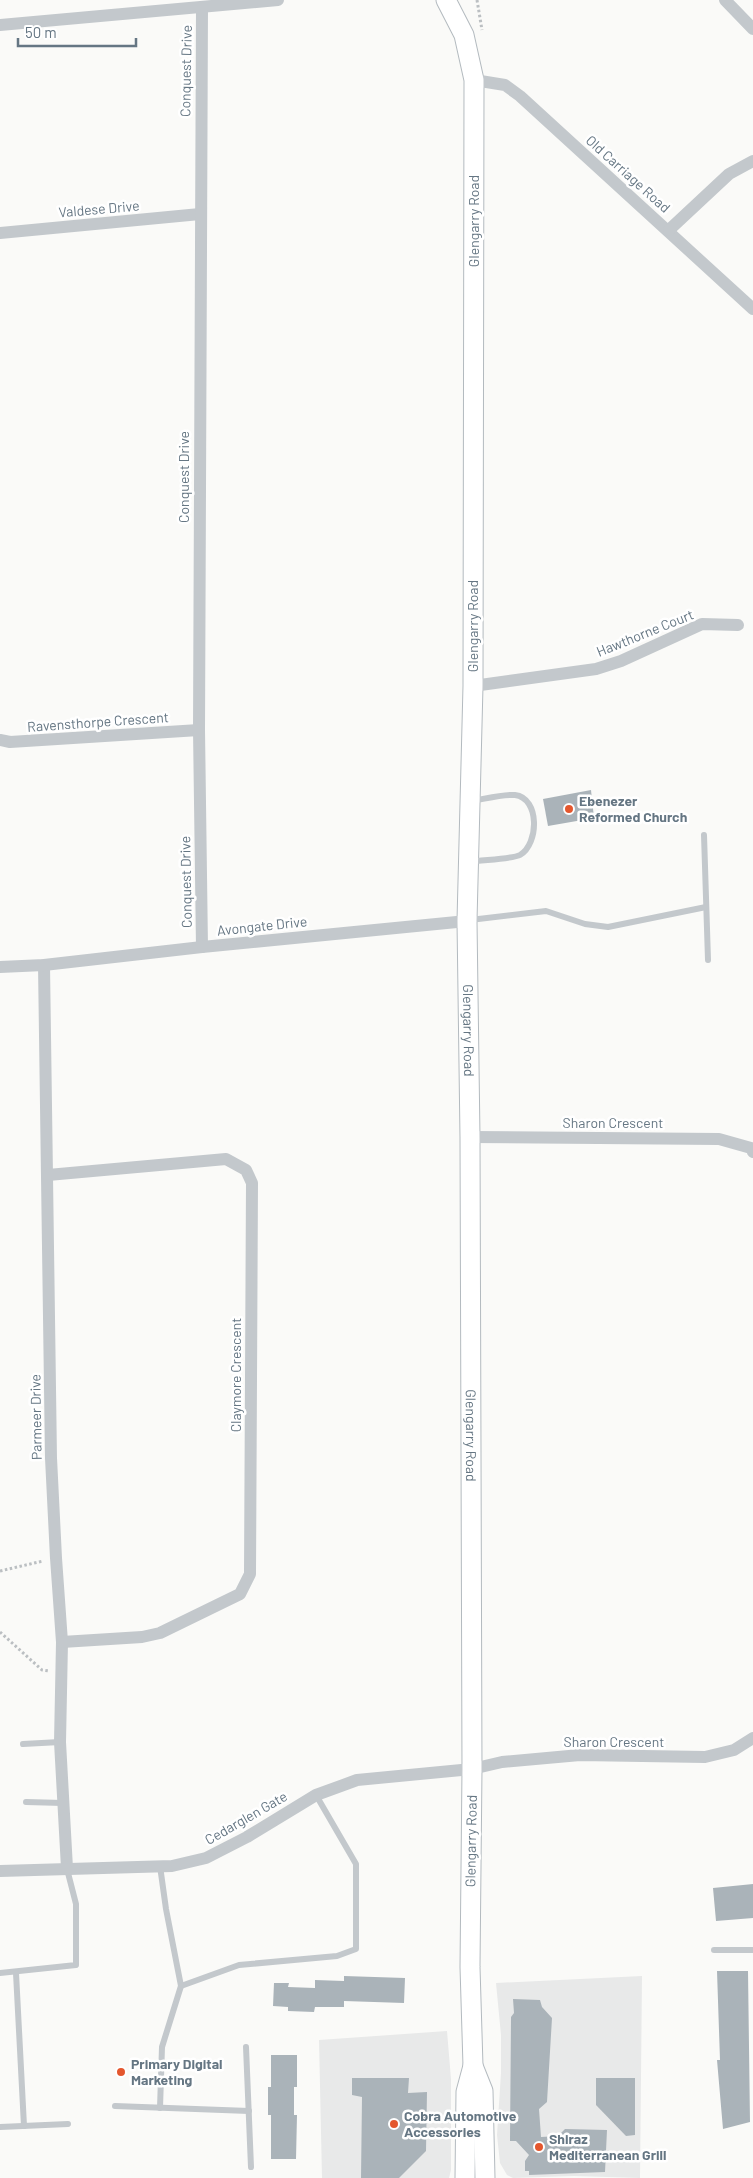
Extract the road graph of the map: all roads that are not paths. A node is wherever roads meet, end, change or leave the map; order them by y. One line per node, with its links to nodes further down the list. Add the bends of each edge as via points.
1 (278, 0): 4 (street)
2 (446, 0): 7 (street, Glengarry Road, via 464,35)
3 (726, 0): 6 (street)
4 (202, 6): 5 (street); 9 (street, Conquest Drive)
5 (0, 25)
6 (753, 29)
7 (474, 80): 10 (street, Old Carriage Road, via 505,85 520,96); 14 (street, Glengarry Road)
8 (753, 161): 10 (street, via 729,174)
9 (200, 214): 11 (street, Valdese Drive); 15 (street, Conquest Drive)
10 (668, 230): 12 (street, Old Carriage Road)
11 (0, 233)
12 (753, 309)
13 (738, 625): 14 (street, Hawthorne Court, via 702,624 596,669)
14 (473, 686): 17 (street, Glengarry Road)
15 (199, 730): 16 (street, Ravensthorpe Crescent); 22 (street, Conquest Drive)
16 (0, 740)
17 (470, 801): 19 (street, Glengarry Road); 19 (lane, via 516,795 528,802 536,822 530,844 520,855)
18 (704, 836): 20 (lane)
19 (468, 862): 21 (street, Glengarry Road)
20 (706, 907): 21 (lane, via 608,926 585,924 546,911); 23 (lane)
21 (467, 921): 22 (street, Avongate Drive); 26 (street, Glengarry Road)
22 (202, 947): 24 (street, Avongate Drive)
23 (708, 960)
24 (44, 965): 25 (street, Avongate Drive); 28 (street, Parmeer Drive)
25 (0, 967)
26 (470, 1137): 27 (street, Sharon Crescent, via 719,1139 750,1148); 33 (street, Glengarry Road)
27 (753, 1152)
28 (48, 1175): 29 (street, Parmeer Drive, via 51,1458); 29 (street, Claymore Crescent, via 226,1159 246,1170 252,1183 250,1574 240,1594 160,1632 142,1637)
29 (62, 1642): 31 (street, Parmeer Drive)
30 (753, 1738): 33 (street, Sharon Crescent, via 734,1750 705,1758 580,1755 502,1762)
31 (60, 1742): 32 (lane); 36 (street, Parmeer Drive)
32 (23, 1744)
33 (472, 1769): 34 (street, Cedarglen Gate, via 357,1780); 46 (street, Glengarry Road, via 470,1967)
34 (316, 1795): 37 (street, Cedarglen Gate, via 206,1858); 44 (lane, via 356,1864 356,1949 337,1956 239,1965)
35 (26, 1802): 36 (lane)
36 (63, 1803): 38 (street, Parmeer Drive)
37 (160, 1866): 38 (street, Cedarglen Gate); 44 (lane)
38 (67, 1868): 39 (street, Cedarglen Gate); 42 (lane, via 76,1904 76,1965)
39 (0, 1871)
40 (714, 1950): 41 (lane)
41 (753, 1950)
42 (16, 1973): 43 (lane); 51 (lane)
43 (0, 1974)
44 (181, 1986): 48 (lane, via 162,2047)
45 (246, 2047): 49 (lane)
46 (473, 2066): 54 (street, Glengarry Road, via 466,2092); 55 (street, Glengarry Road, via 483,2091)
47 (115, 2106): 48 (lane)
48 (160, 2108): 49 (lane)
49 (249, 2111): 53 (lane)
50 (68, 2124): 51 (lane)
51 (24, 2126): 52 (lane)
52 (0, 2127)
53 (251, 2167)
54 (466, 2178)
55 (485, 2178)

